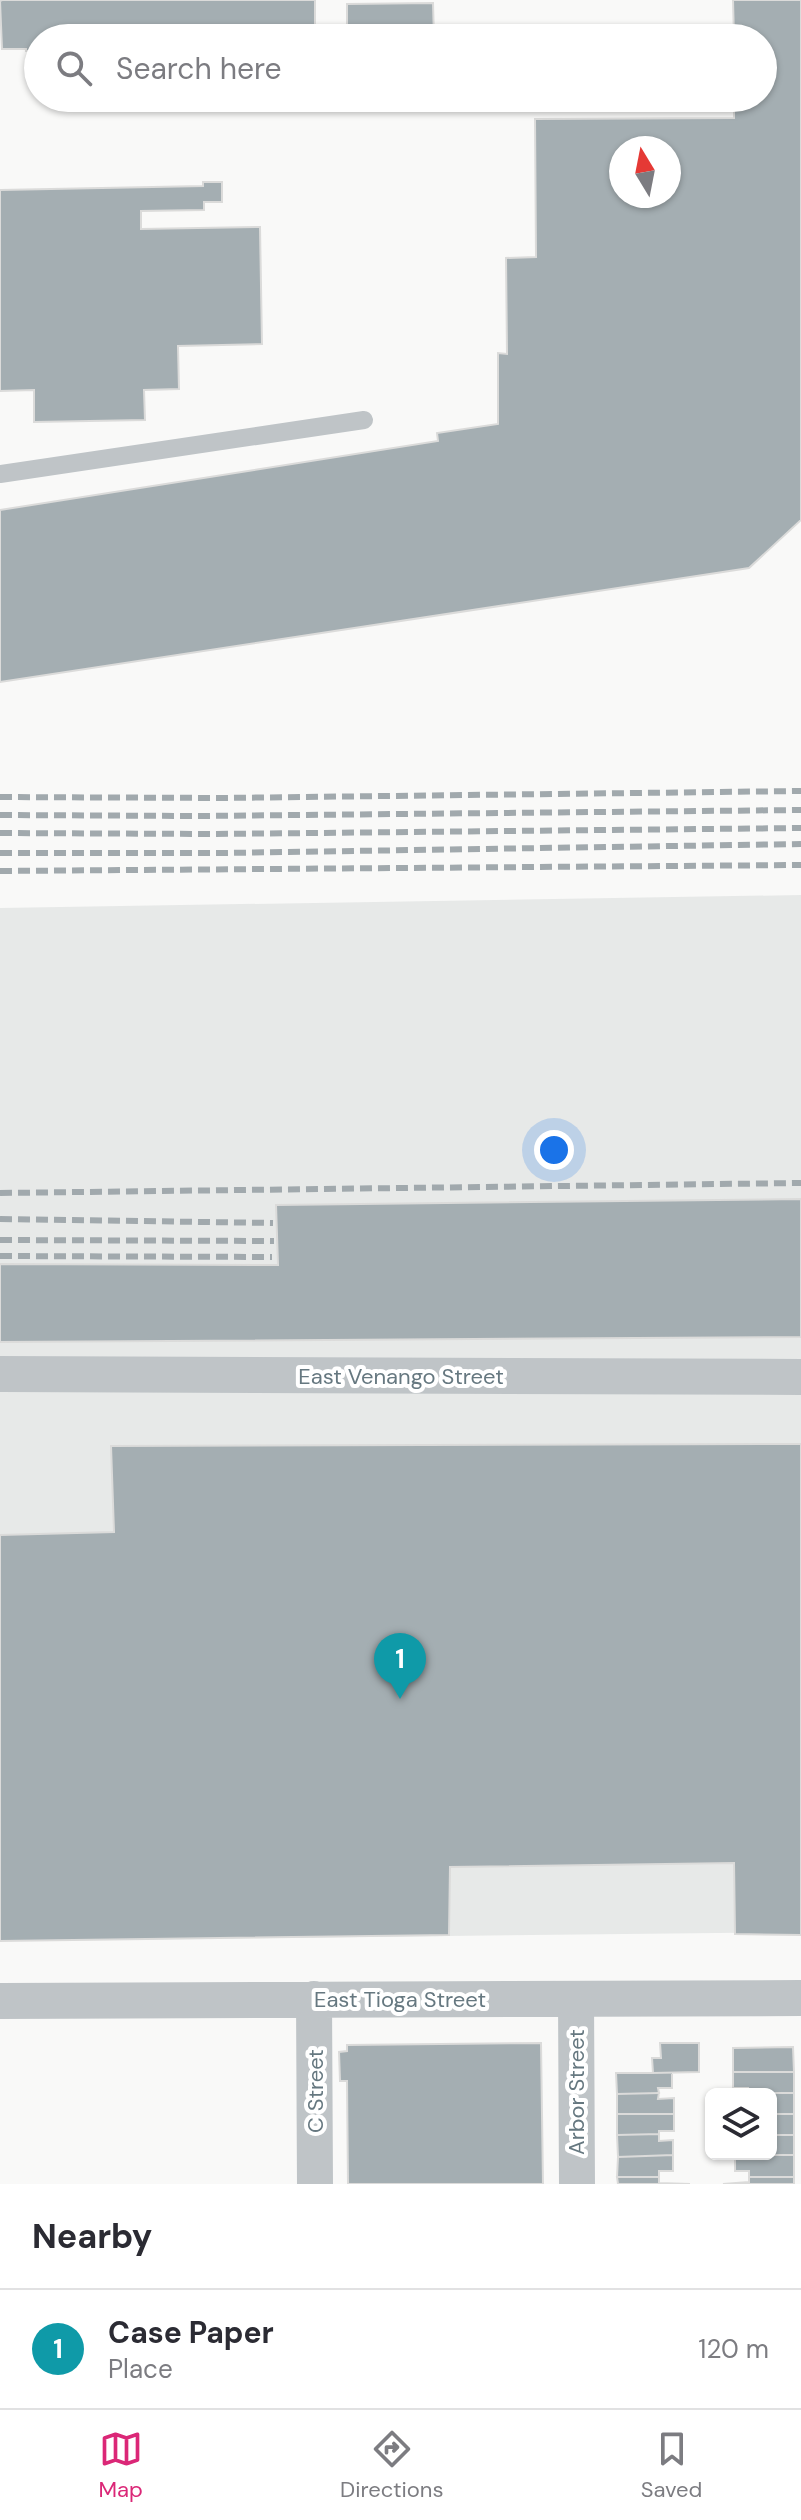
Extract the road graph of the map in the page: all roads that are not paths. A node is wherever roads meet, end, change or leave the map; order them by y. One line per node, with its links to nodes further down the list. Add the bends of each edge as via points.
1 (364, 420): 2 (lane)
2 (0, 474)
3 (0, 1374): 4 (street, East Venango Street)
4 (801, 1377)
5 (801, 1998): 7 (street, East Tioga Street)
6 (314, 1999): 7 (street, East Tioga Street); 8 (street, East Tioga Street); 9 (street, C Street)
7 (576, 1999): 10 (street, Arbor Street)
8 (0, 2001)
9 (315, 2184)
10 (577, 2184)

